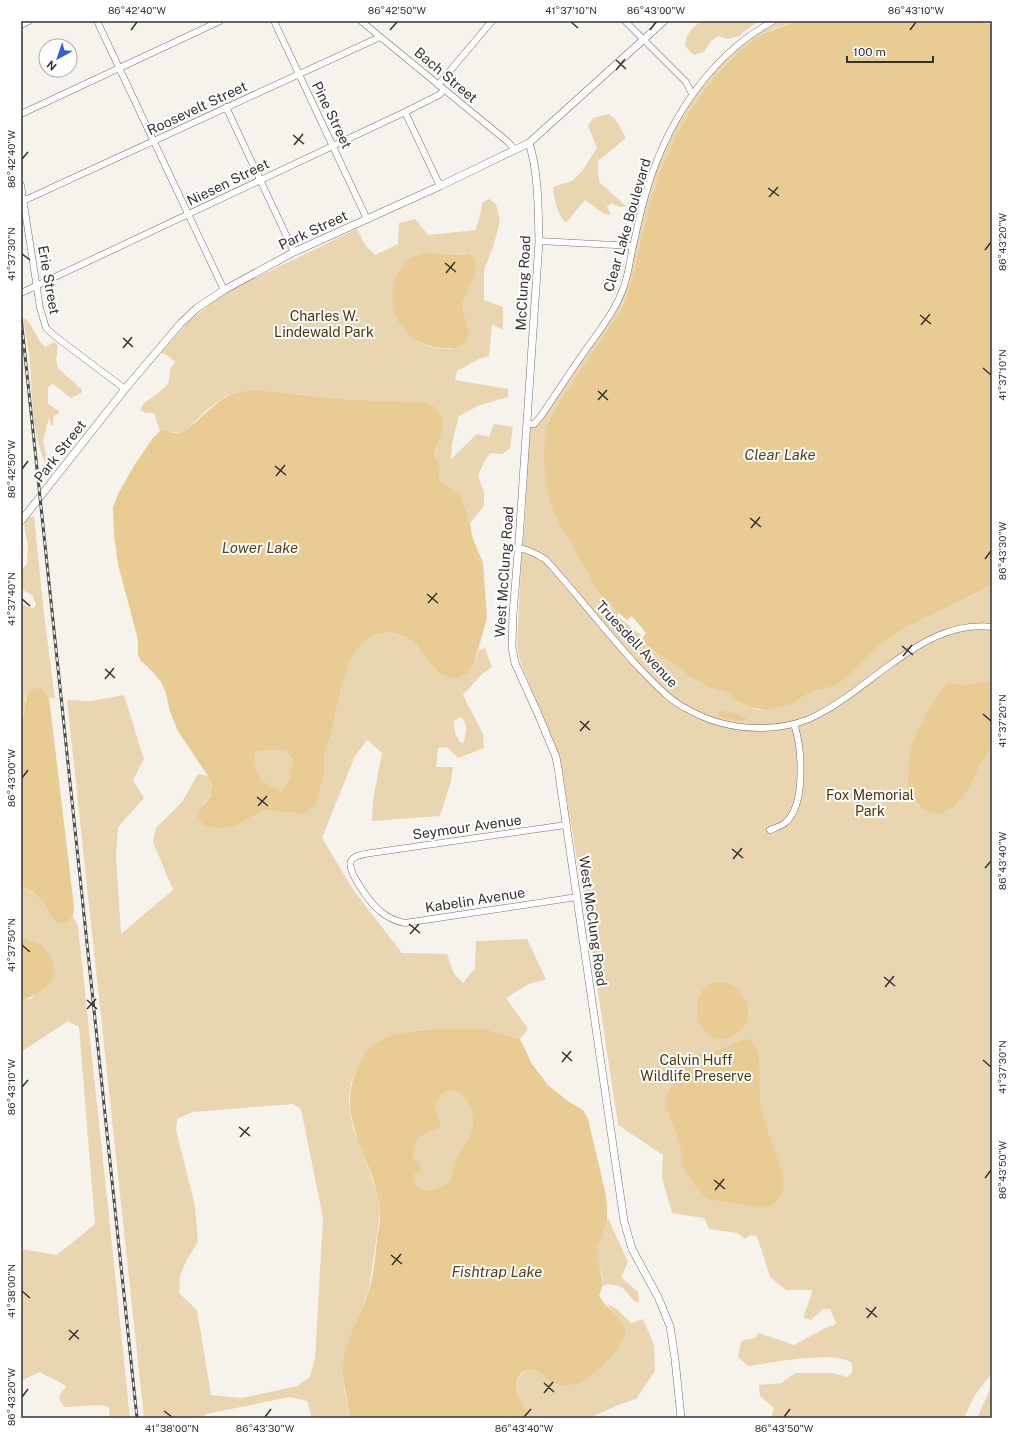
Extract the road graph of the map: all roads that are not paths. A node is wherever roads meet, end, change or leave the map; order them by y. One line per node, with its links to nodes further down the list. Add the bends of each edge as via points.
1 (29, 21): 10 (street)
2 (97, 21): 13 (street)
3 (220, 21): 13 (street)
4 (274, 21): 14 (street, Pine Street)
5 (361, 21): 11 (street, Bach Street)
6 (492, 21): 16 (street, via 485,25)
7 (625, 21): 12 (street)
8 (664, 21): 12 (street, Park Street)
9 (773, 21): 17 (street, Clear Lake Boulevard, via 736,46)
10 (21, 25)
11 (380, 37): 14 (street, Roosevelt Street); 16 (street, Bach Street)
12 (644, 39): 15 (street); 24 (street, Park Street)
13 (120, 69): 22 (street); 23 (street)
14 (299, 74): 20 (street, Roosevelt Street); 25 (street, Pine Street)
15 (686, 82): 17 (street); 19 (street)
16 (438, 85): 18 (street, Bach Street)
17 (699, 85): 19 (street, Clear Lake Boulevard)
18 (444, 90): 21 (street, Niesen Street, via 440,95); 26 (street, Bach Street)
19 (692, 94): 34 (street, Clear Lake Boulevard, via 656,162)
20 (226, 107): 23 (street, Roosevelt Street); 27 (street)
21 (406, 112): 25 (street, Niesen Street); 29 (street)
22 (21, 114)
23 (153, 141): 30 (street, Roosevelt Street); 31 (street)
24 (529, 143): 26 (street, Park Street); 33 (street, McClung Road, via 535,176)
25 (333, 146): 27 (street, Niesen Street); 32 (street, Pine Street)
26 (514, 149): 29 (street, Park Street)
27 (261, 179): 31 (street, Niesen Street); 35 (street)
28 (21, 185): 30 (street, Erie Street)
29 (440, 186): 32 (street, Park Street)
30 (24, 201): 36 (street, Erie Street)
31 (188, 216): 36 (street, Niesen Street); 37 (street)
32 (367, 219): 35 (street, Park Street)
33 (539, 241): 34 (street); 40 (street, McClung Road)
34 (633, 246): 40 (street, Clear Lake Boulevard, via 623,288 612,310 541,416 534,424)
35 (294, 252): 37 (street, Park Street)
36 (36, 287): 38 (street, Niesen Street); 39 (street, Erie Street, via 46,328)
37 (224, 290): 39 (street, Park Street, via 197,308 181,323)
38 (21, 293)
39 (125, 390): 41 (street, Park Street)
40 (527, 424): 42 (street, West McClung Road)
41 (21, 521)
42 (519, 548): 44 (street, Truesdell Avenue, via 546,560 656,685 686,709 712,721 742,727 768,728); 45 (street, West McClung Road, via 512,647 516,663 556,757)
43 (992, 627): 44 (street, Truesdell Avenue, via 975,626 937,635 907,652 825,712)
44 (794, 724): 46 (street, via 800,749 799,794 786,822)
45 (566, 824): 47 (street, West McClung Road); 48 (street, Seymour Avenue, via 355,857 351,864 357,881)
46 (770, 830)
47 (577, 897): 48 (street, Kabelin Avenue, via 405,923 392,920); 49 (street, West McClung Road, via 624,1221 632,1249 665,1310 670,1326)
48 (380, 912)
49 (681, 1418)

